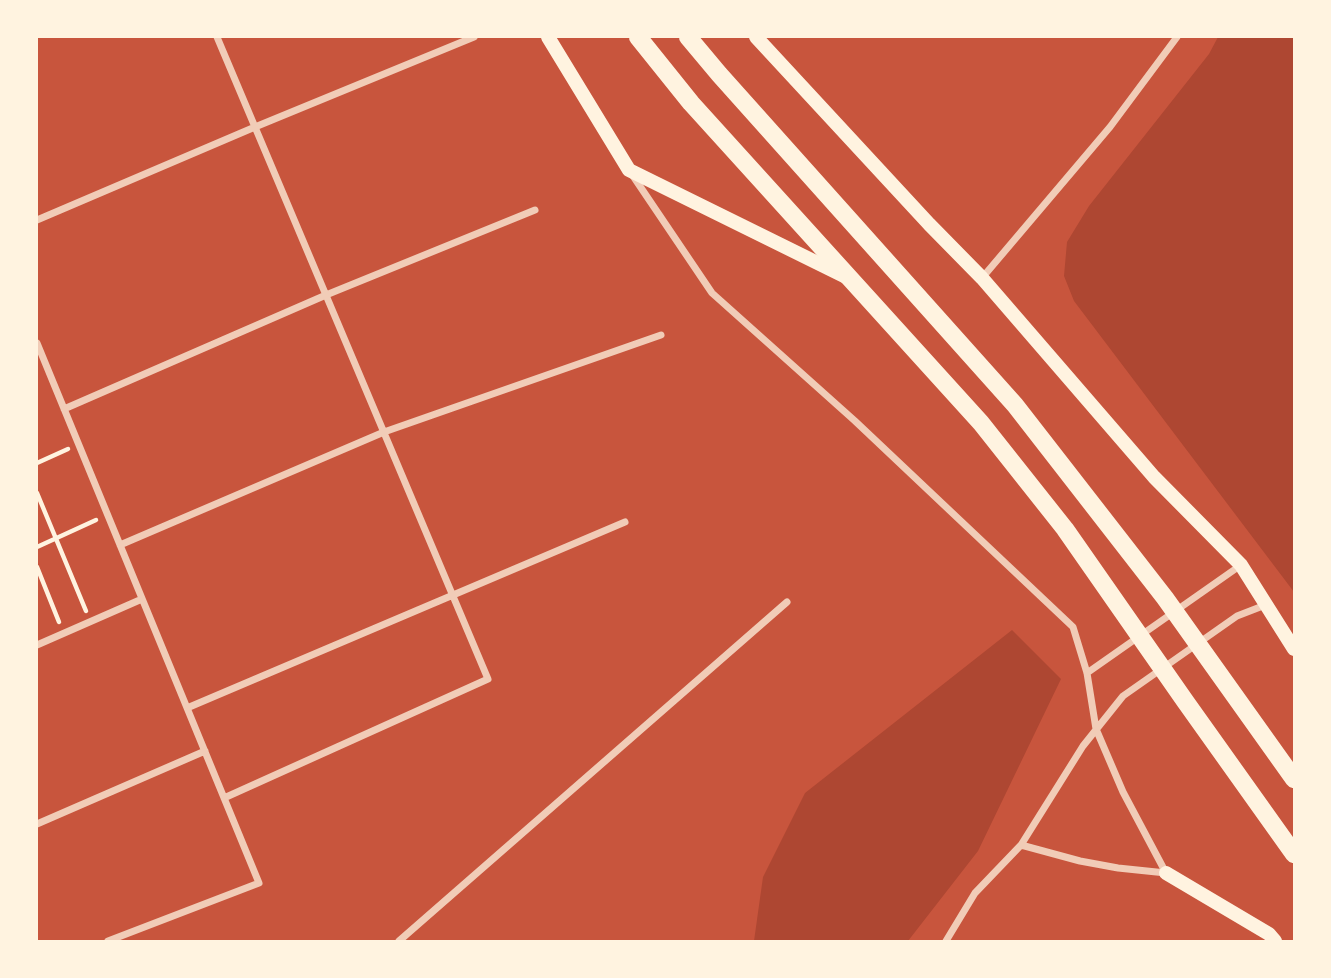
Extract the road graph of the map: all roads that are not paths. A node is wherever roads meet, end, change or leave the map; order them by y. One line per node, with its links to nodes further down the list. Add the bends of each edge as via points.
1 (217, 37): 8 (street)
2 (474, 37): 8 (street)
3 (548, 37): 9 (main road)
4 (638, 37): 13 (main road, via 691,103)
5 (688, 37): 32 (main road, via 1015,405 1133,556)
6 (756, 37): 12 (main road)
7 (1177, 37): 12 (street, via 1110,127)
8 (255, 127): 11 (street); 14 (street)
9 (629, 170): 13 (main road); 28 (street, via 712,293 1073,626)
10 (535, 210): 14 (street)
11 (37, 220)
12 (982, 278): 21 (main road, via 1154,477)
13 (851, 280): 36 (main road, via 981,423 1065,528)
14 (326, 295): 17 (street); 18 (street)
15 (661, 335): 18 (street)
16 (37, 343): 17 (street)
17 (64, 409): 20 (street)
18 (384, 432): 20 (street); 22 (street)
19 (625, 522): 22 (street)
20 (120, 545): 23 (street)
21 (1241, 565): 25 (main road); 28 (street)
22 (453, 596): 29 (street); 33 (street, via 488,679)
23 (142, 598): 26 (street); 29 (street)
24 (787, 602): 39 (street)
25 (1268, 604): 27 (main road); 30 (street, via 1237,616 1123,696)
26 (37, 645)
27 (1294, 649)
28 (1087, 673): 30 (street)
29 (187, 708): 31 (street)
30 (1096, 729): 35 (street); 37 (street)
31 (205, 751): 33 (street); 34 (street)
32 (1294, 779)
33 (224, 798): 38 (street, via 260,883)
34 (37, 824)
35 (1021, 845): 37 (street, via 1080,861); 40 (street, via 975,893)
36 (1294, 854)
37 (1166, 873): 41 (main road)
38 (108, 941)
39 (399, 941)
40 (946, 941)
41 (1275, 941)

